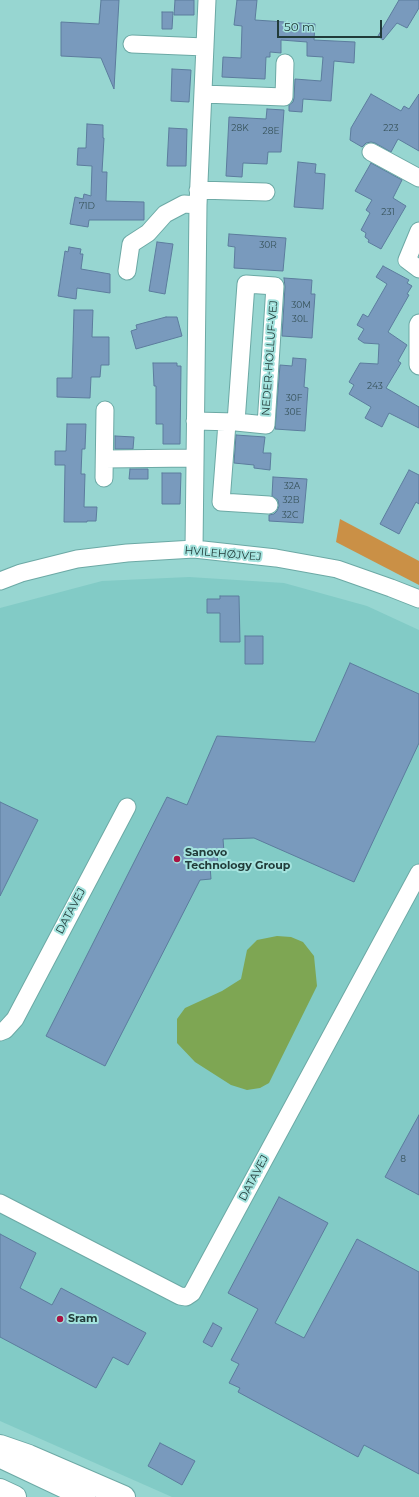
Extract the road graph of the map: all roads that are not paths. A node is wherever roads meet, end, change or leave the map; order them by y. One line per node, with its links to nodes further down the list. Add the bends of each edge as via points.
1 (208, 0): 3 (street)
2 (132, 44): 3 (street)
3 (205, 47): 5 (street)
4 (285, 63): 5 (street, via 284,97)
5 (203, 94): 9 (street)
6 (371, 152): 7 (street)
7 (419, 178)
8 (266, 192): 9 (street)
9 (198, 198): 12 (street, via 165,214 148,233 131,244); 16 (street)
10 (419, 231): 11 (street, via 406,260)
11 (419, 269)
12 (127, 271)
13 (419, 323): 14 (street)
14 (419, 366)
15 (105, 410): 19 (street)
16 (195, 421): 17 (street, NEDER-HOLLUF-VEJ); 18 (street)
17 (231, 422): 17 (street, NEDER-HOLLUF-VEJ, via 246,284 275,286 266,425); 21 (street, NEDER-HOLLUF-VEJ, via 221,502)
18 (194, 458): 19 (street); 22 (street)
19 (105, 459): 20 (street)
20 (104, 478)
21 (269, 505)
22 (194, 549): 23 (street, HVILEHØJVEJ, via 77,559); 24 (street, HVILEHØJVEJ, via 276,558 337,569)
23 (0, 581)
24 (419, 599)
25 (126, 807): 27 (street, DATAVEJ, via 15,1019)
26 (419, 873): 28 (street, DATAVEJ, via 192,1293 186,1297 180,1296)
27 (0, 1032)
28 (0, 1203)
29 (0, 1446): 34 (highway)
30 (0, 1456): 33 (main road)
31 (0, 1490): 32 (highway)
32 (15, 1497)
33 (85, 1497)
34 (124, 1497)

